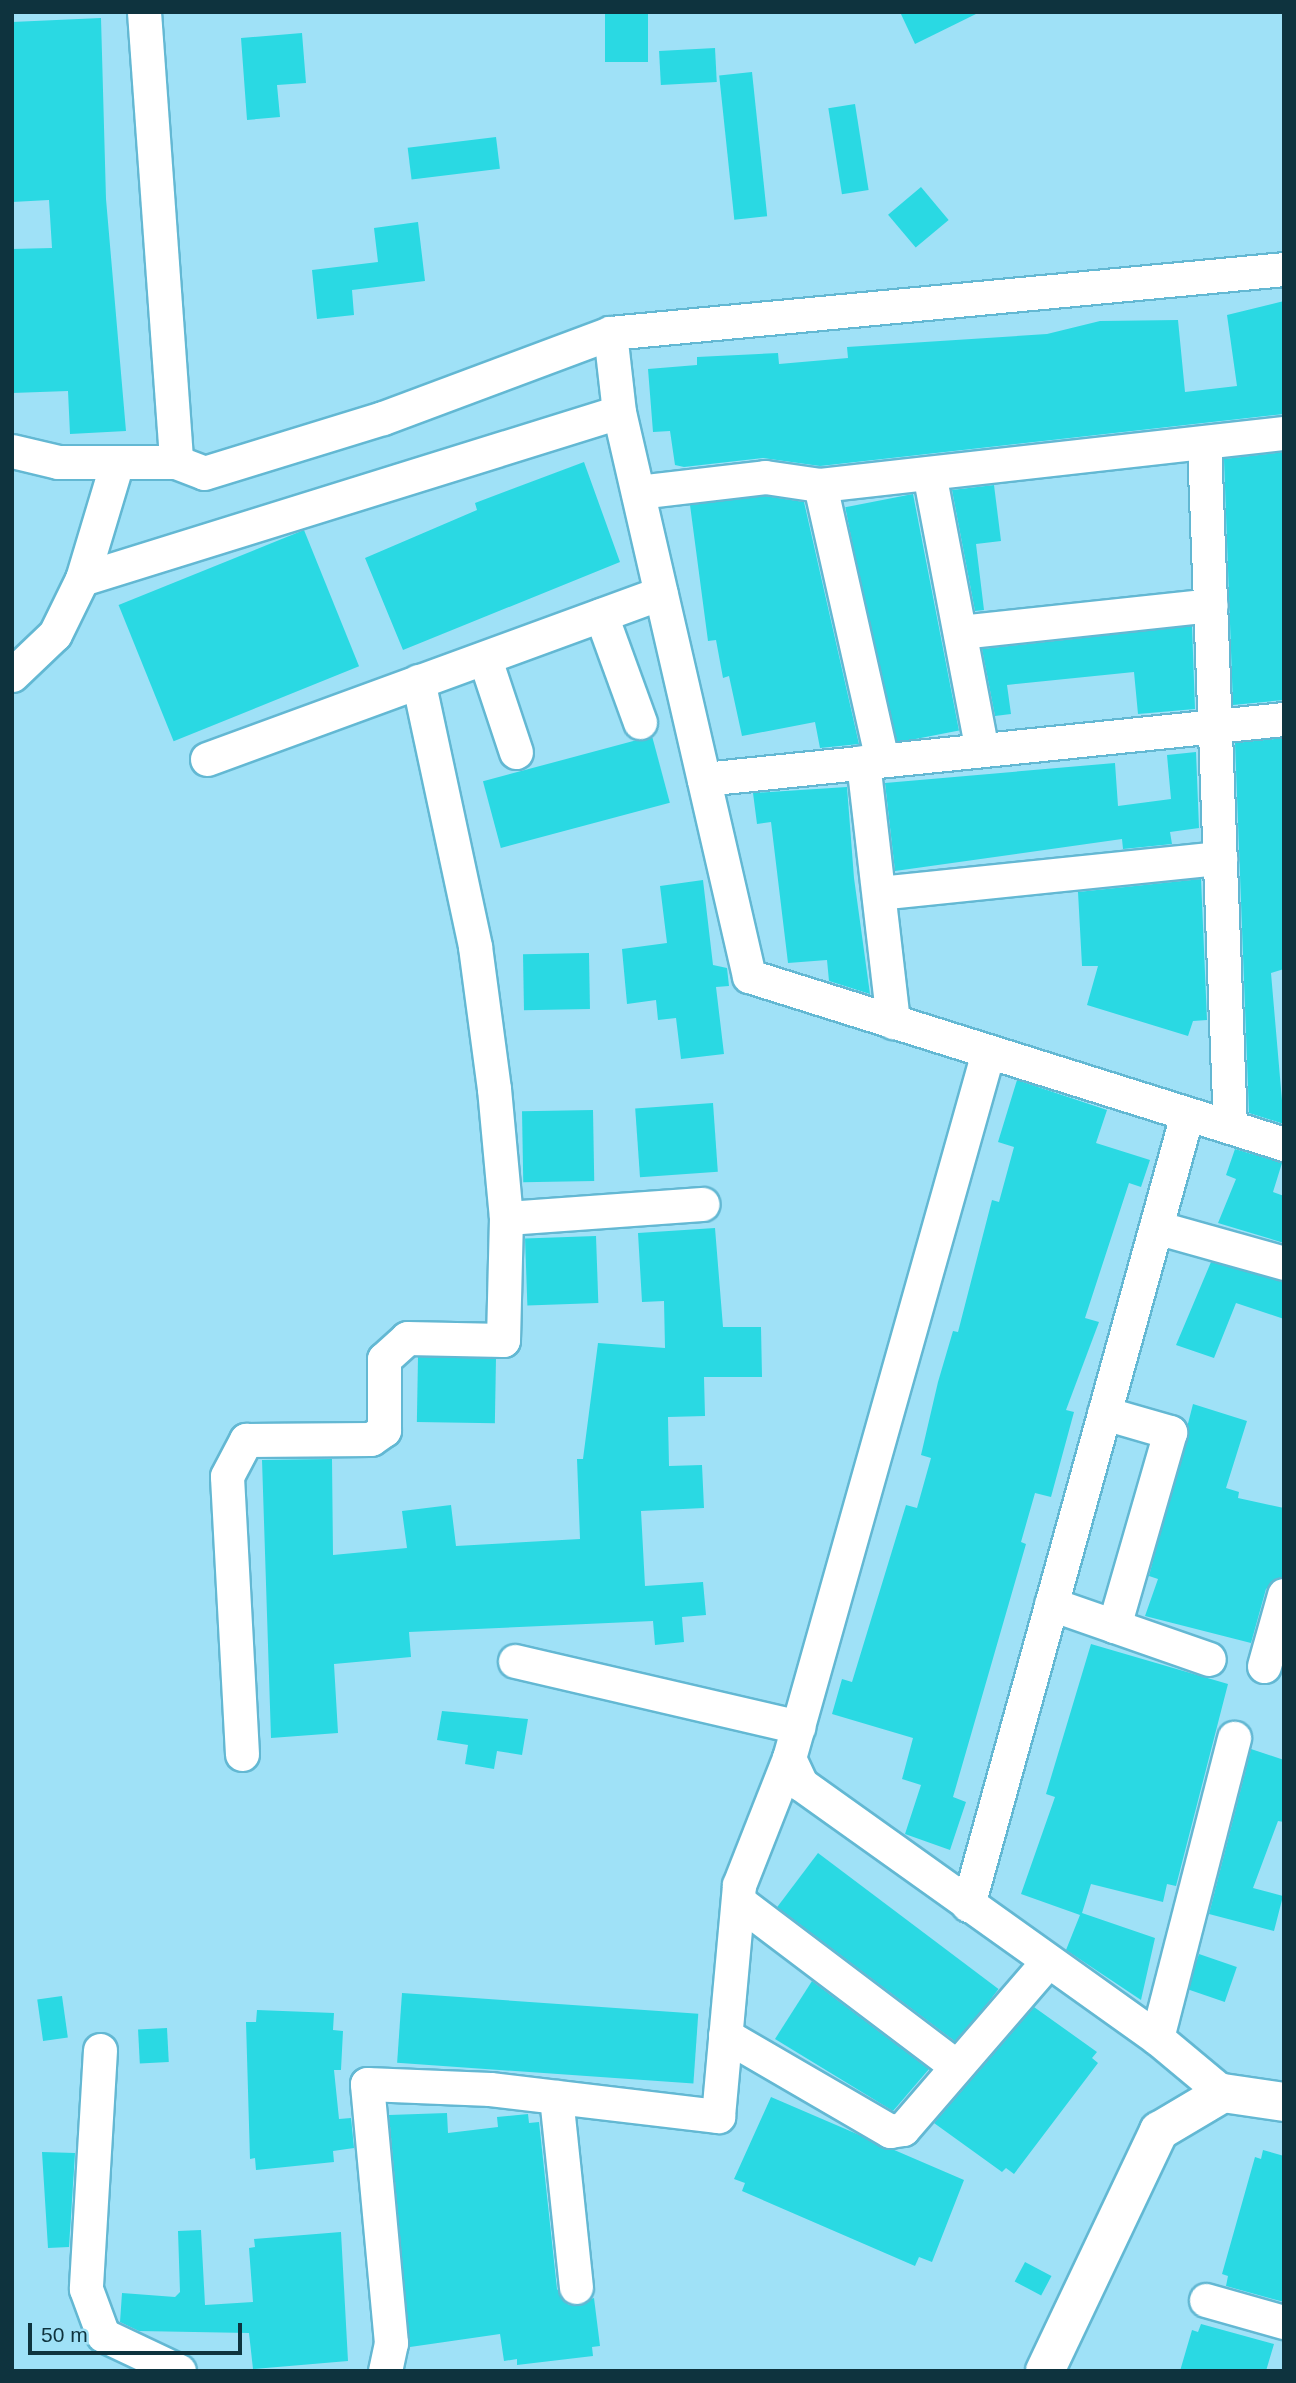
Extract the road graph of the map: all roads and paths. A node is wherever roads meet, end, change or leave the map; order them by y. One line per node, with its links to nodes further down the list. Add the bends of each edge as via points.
1 (144, 12): 9 (street)
2 (1284, 269): 3 (street)
3 (610, 333): 4 (street); 9 (street, via 383,418 204,473)
4 (619, 412): 12 (street); 13 (street)
5 (1284, 433): 6 (street)
6 (1204, 444): 10 (street); 15 (street)
7 (12, 451): 8 (street, via 58,462)
8 (117, 462): 9 (street); 13 (street)
9 (176, 462)
10 (929, 473): 11 (street); 17 (street)
11 (820, 485): 12 (street, via 765,477); 27 (street)
12 (638, 492): 14 (street)
13 (82, 579): 19 (street, via 55,634)
14 (661, 593): 16 (street); 28 (street)
15 (1211, 605): 17 (street); 23 (street)
16 (601, 615): 18 (street); 22 (street)
17 (960, 632): 24 (street)
18 (485, 659): 20 (street); 25 (street)
19 (12, 675)
20 (418, 681): 26 (street); 37 (street, via 475,946)
21 (1284, 719): 23 (street)
22 (639, 722)
23 (1216, 726): 24 (street); 29 (street)
24 (982, 750): 27 (street)
25 (516, 752)
26 (207, 760)
27 (872, 761): 28 (street); 30 (street)
28 (704, 779): 31 (street, via 749,975)
29 (1220, 858): 30 (street); 34 (street)
30 (879, 893): 31 (street)
31 (893, 1023): 32 (street)
32 (988, 1052): 33 (street); 48 (street)
33 (1187, 1114): 34 (street); 38 (street)
34 (1230, 1127): 35 (street)
35 (1284, 1144)
36 (703, 1204): 37 (street)
37 (506, 1218): 49 (street, via 503,1339 407,1338 384,1359 384,1430 371,1439 246,1440 228,1476)
38 (1156, 1227): 39 (street); 40 (street)
39 (1284, 1264)
40 (1104, 1413): 42 (street); 43 (street, via 1170,1432)
41 (1284, 1595): 46 (street)
42 (1051, 1604): 43 (street); 51 (street)
43 (1114, 1626): 44 (street)
44 (1209, 1659)
45 (515, 1661): 48 (street)
46 (1264, 1666)
47 (1234, 1738): 54 (street)
48 (793, 1743): 50 (street); 51 (street, via 801,1784)
49 (242, 1754)
50 (738, 1901): 53 (street); 56 (street)
51 (968, 1905): 52 (street)
52 (1048, 1961): 54 (street); 56 (street)
53 (725, 2035): 56 (street, via 890,2131 912,2124); 58 (street, via 718,2116)
54 (1157, 2038): 57 (street)
55 (100, 2050): 63 (street, via 86,2290 103,2335)
56 (955, 2065)
57 (1223, 2093): 59 (street); 65 (street, via 1159,2131)
58 (556, 2097): 60 (street); 64 (street, via 367,2084 391,2343)
59 (1284, 2102)
60 (576, 2287)
61 (1206, 2300): 62 (street)
62 (1284, 2322)
63 (179, 2371)
64 (386, 2371)
65 (1045, 2371)

